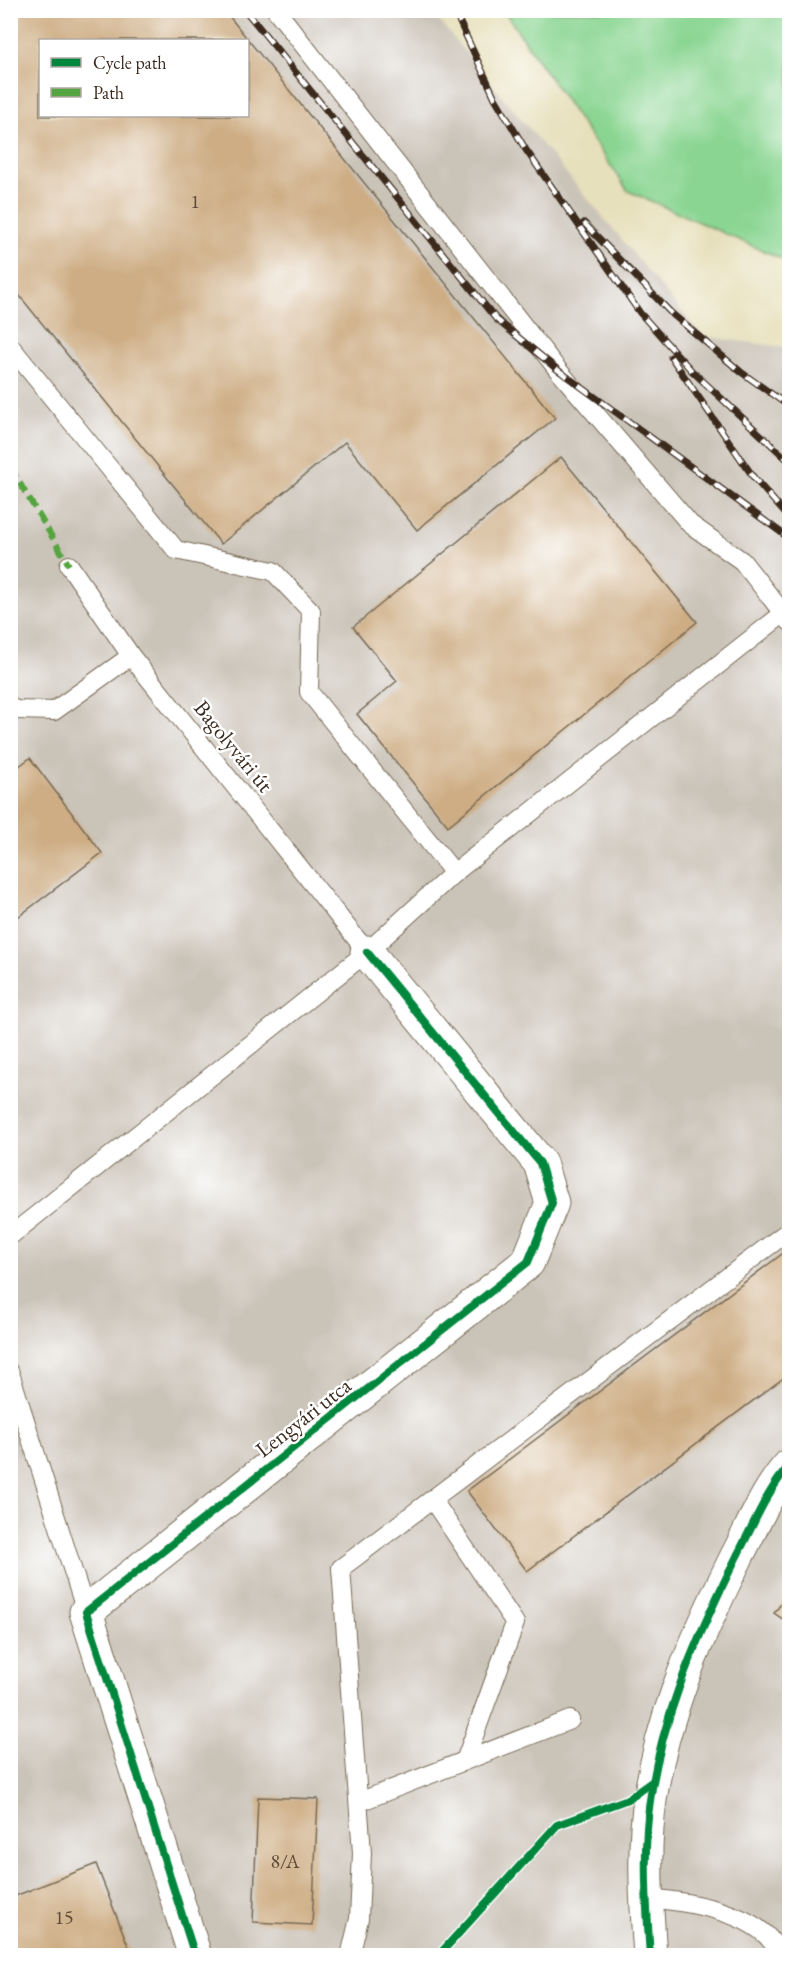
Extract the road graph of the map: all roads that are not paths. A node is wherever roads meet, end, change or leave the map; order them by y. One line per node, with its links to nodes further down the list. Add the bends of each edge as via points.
1 (276, 10): 4 (lane, via 558,370 690,524 742,561)
2 (10, 346): 7 (lane, via 176,550 273,571 311,611 309,692)
3 (69, 565): 5 (lane, Bagolyvári út)
4 (787, 617): 7 (lane)
5 (131, 656): 6 (lane, via 54,711); 8 (lane, Bagolyvári út)
6 (10, 707)
7 (454, 873): 8 (lane)
8 (367, 952): 10 (lane); 14 (street, Lengyári utca, via 540,1163 552,1203 528,1262)
9 (789, 1230): 13 (lane)
10 (10, 1236)
11 (10, 1373): 14 (lane)
12 (789, 1465): 18 (street, via 757,1517 709,1611 670,1715 653,1781 647,1828)
13 (432, 1499): 16 (lane, via 515,1623); 17 (lane, via 341,1568)
14 (86, 1612): 19 (street)
15 (570, 1720): 16 (lane)
16 (465, 1761): 17 (lane)
17 (359, 1802): 20 (lane, via 359,1918)
18 (646, 1898): 21 (street); 22 (lane, via 689,1902 731,1914 758,1929)
19 (195, 1956)
20 (350, 1956)
21 (650, 1956)
22 (779, 1956)

